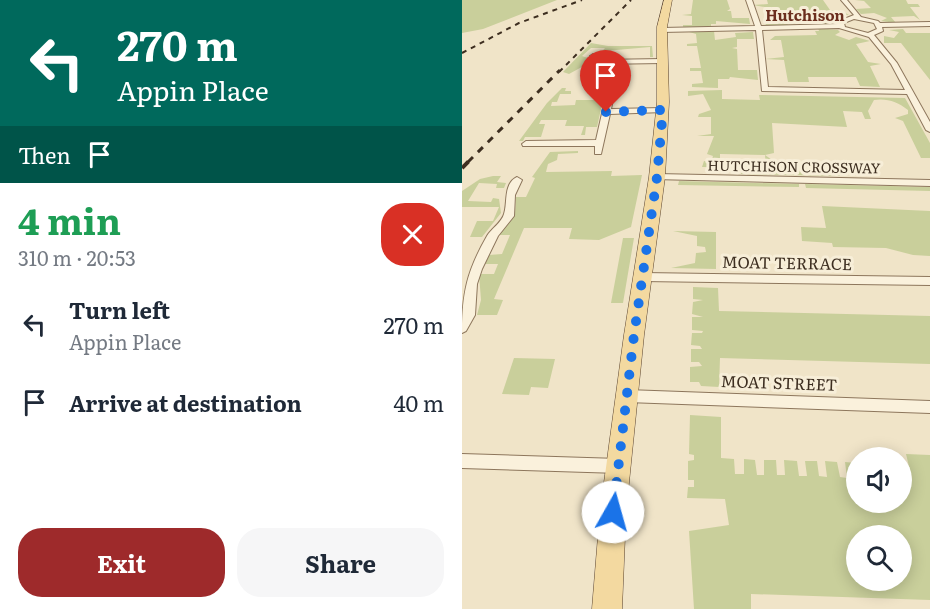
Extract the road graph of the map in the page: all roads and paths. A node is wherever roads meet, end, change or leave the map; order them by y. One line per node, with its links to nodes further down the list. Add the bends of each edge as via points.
1 (668, 0): 9 (main road)
2 (749, 0): 8 (street)
3 (844, 0): 4 (street)
4 (858, 16): 6 (street); 7 (street, via 845,20)
5 (930, 24): 6 (street)
6 (881, 25): 10 (street, via 880,31)
7 (841, 26): 8 (street); 10 (street, via 852,33)
8 (759, 28): 9 (street); 14 (street, via 765,87)
9 (662, 30): 12 (main road)
10 (871, 35): 14 (street, via 894,63)
11 (593, 56): 12 (street, via 599,62)
12 (662, 61): 15 (main road)
13 (613, 80): 16 (street)
14 (909, 90): 17 (street)
15 (663, 110): 16 (street); 19 (main road)
16 (606, 112): 18 (street, via 599,148)
17 (930, 130)
18 (526, 144)
19 (657, 177): 21 (street, HUTCHISON CROSSWAY); 22 (main road)
20 (517, 180): 24 (street, via 510,195 509,216 493,235 476,269 469,315)
21 (930, 183)
22 (643, 277): 23 (street, MOAT TERRACE); 25 (main road)
23 (930, 281)
24 (462, 328)
25 (627, 396): 26 (street, MOAT STREET); 28 (main road)
26 (930, 407)
27 (462, 461): 28 (street)
28 (619, 466): 29 (main road)
29 (607, 609)

